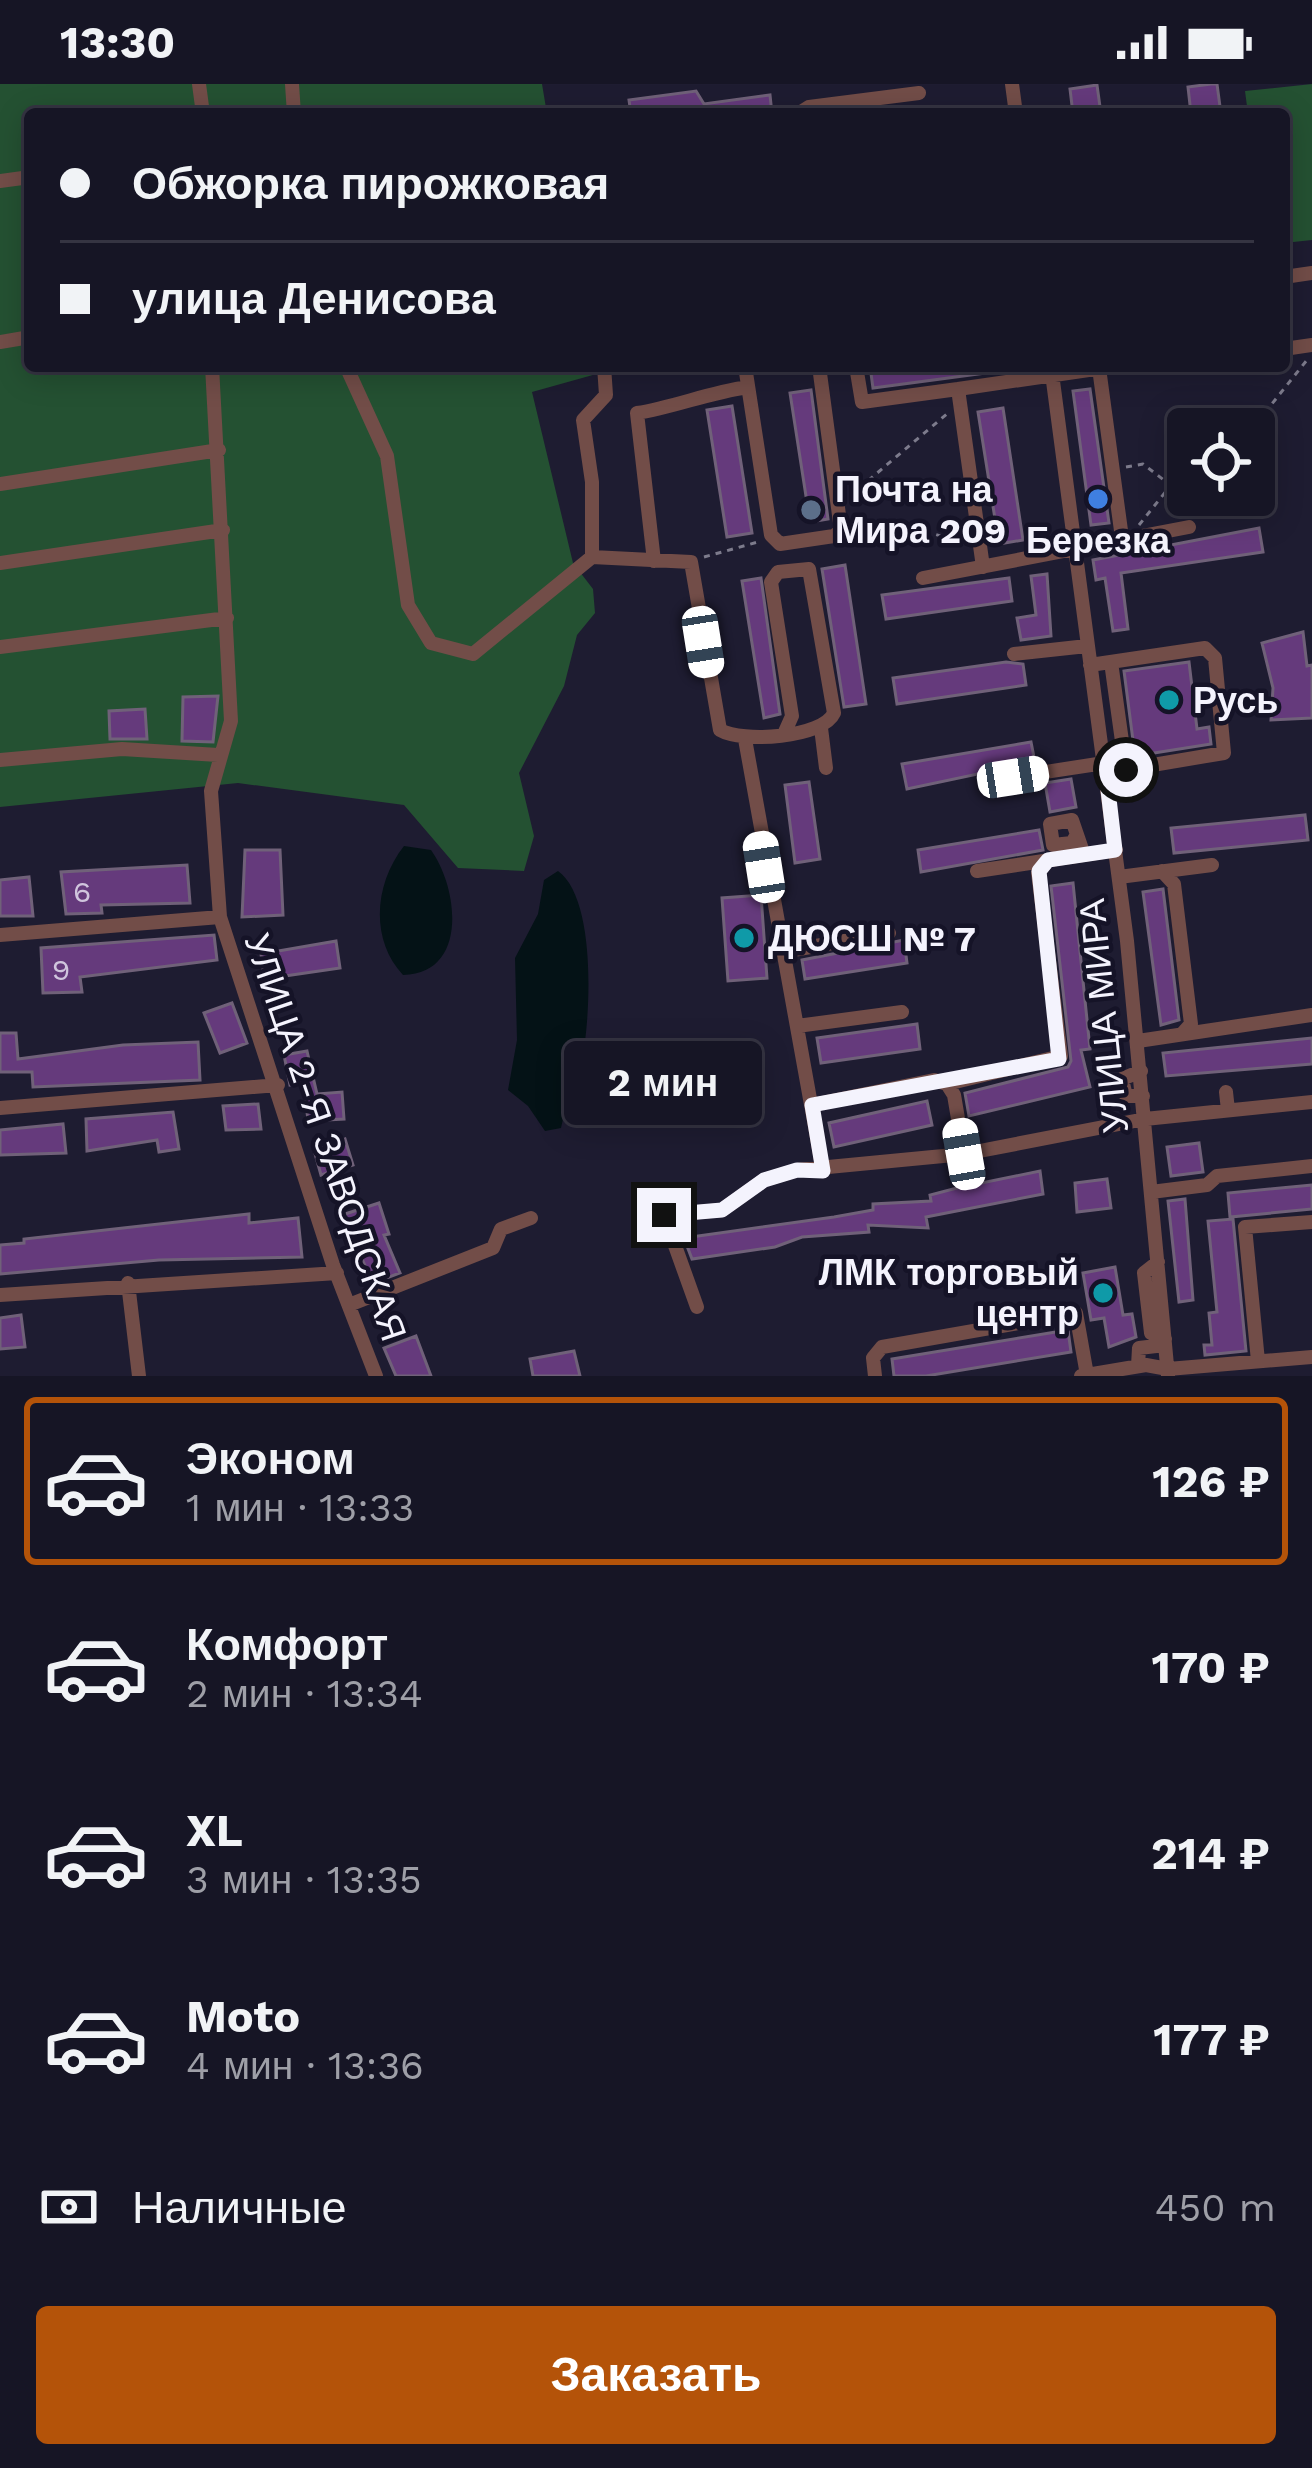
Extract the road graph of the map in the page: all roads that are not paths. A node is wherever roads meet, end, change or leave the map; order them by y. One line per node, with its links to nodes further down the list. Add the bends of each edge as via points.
1 (919, 93): 2 (street)
2 (807, 108)
3 (212, 372): 14 (street)
4 (349, 372): 20 (street, via 386,456 408,605 431,643 472,654)
5 (604, 372): 20 (street, via 606,394 583,420)
6 (746, 372): 12 (street)
7 (820, 372): 12 (street, via 837,535 772,539)
8 (857, 372): 13 (street, via 862,403)
9 (1048, 372): 13 (street)
10 (1052, 372): 19 (street, УЛИЦА МИРА)
11 (1101, 372): 18 (street)
12 (748, 386): 21 (street, via 637,413)
13 (959, 397): 23 (street)
14 (219, 450): 15 (street); 17 (street)
15 (0, 484)
16 (1189, 527): 18 (street)
17 (223, 530): 22 (street); 25 (street)
18 (1122, 538): 19 (street)
19 (1073, 550): 23 (street); 26 (street, УЛИЦА МИРА)
20 (592, 557): 21 (street)
21 (653, 561): 34 (street, via 691,562 715,722)
22 (0, 563)
23 (983, 567): 24 (street)
24 (923, 578)
25 (227, 618): 27 (street); 35 (street, УЛИЦА 2-Я ЗАВОДСКАЯ, via 232,721 230,743)
26 (1087, 646): 28 (street); 30 (street, УЛИЦА МИРА)
27 (0, 647)
28 (1014, 654)
29 (1111, 662): 30 (street); 39 (street); 39 (street, via 1204,648 1215,656 1224,753)
30 (1090, 665): 38 (street, УЛИЦА МИРА)
31 (793, 716): 32 (street); 32 (street, via 771,583 778,572 807,568 833,706 830,723); 33 (street)
32 (814, 729): 33 (street); 37 (street)
33 (784, 734): 34 (street)
34 (745, 739): 52 (street)
35 (218, 755): 36 (street, via 122,749); 49 (street, УЛИЦА 2-Я ЗАВОДСКАЯ, via 210,812)
36 (0, 760)
37 (826, 768)
38 (1105, 768): 39 (street); 40 (street); 42 (street, УЛИЦА МИРА)
39 (1126, 770)
40 (1013, 777)
41 (1076, 836): 43 (street)
42 (1115, 850): 43 (street); 48 (street, УЛИЦА МИРА)
43 (1084, 855): 44 (street)
44 (1048, 860): 46 (street); 58 (street, via 1038,873 1060,1058)
45 (1212, 865): 47 (street)
46 (976, 871)
47 (1162, 871): 48 (street); 56 (street, via 1174,882 1191,1024)
48 (1119, 877): 57 (street, УЛИЦА МИРА)
49 (220, 917): 51 (street); 59 (street, УЛИЦА 2-Я ЗАВОДСКАЯ)
50 (889, 933): 52 (street)
51 (0, 934)
52 (782, 952): 55 (street)
53 (902, 1012): 55 (street)
54 (1312, 1015): 56 (street)
55 (797, 1026): 62 (street)
56 (1182, 1034): 57 (street)
57 (1138, 1041): 65 (street, УЛИЦА МИРА)
58 (947, 1084): 62 (street); 66 (street)
59 (278, 1085): 63 (street); 72 (street, УЛИЦА 2-Я ЗАВОДСКАЯ)
60 (1226, 1092): 64 (street)
61 (1312, 1102): 64 (street)
62 (812, 1105): 68 (street)
63 (0, 1108)
64 (1228, 1110): 65 (street)
65 (1145, 1119): 66 (street); 69 (street, УЛИЦА МИРА)
66 (964, 1154): 68 (street)
67 (1312, 1166): 69 (street)
68 (823, 1171): 76 (street, via 764,1180 722,1210 664,1215)
69 (1151, 1192): 77 (street, УЛИЦА МИРА)
70 (531, 1218): 75 (street, via 501,1229 494,1248)
71 (1312, 1222): 79 (street, via 1245,1227)
72 (337, 1273): 73 (street); 75 (street, УЛИЦА 2-Я ЗАВОДСКАЯ)
73 (128, 1283): 74 (street); 82 (street)
74 (0, 1295)
75 (349, 1305): 83 (street, УЛИЦА 2-Я ЗАВОДСКАЯ)
76 (697, 1307)
77 (1165, 1342): 80 (street, via 1139,1348); 81 (street, УЛИЦА МИРА)
78 (1312, 1357): 79 (street)
79 (1258, 1361): 81 (street)
80 (1138, 1366): 81 (street); 85 (street)
81 (1168, 1372)
82 (139, 1376)
83 (376, 1376)
84 (875, 1376): 85 (street, via 873,1358 882,1347 1076,1313)
85 (1084, 1376)

